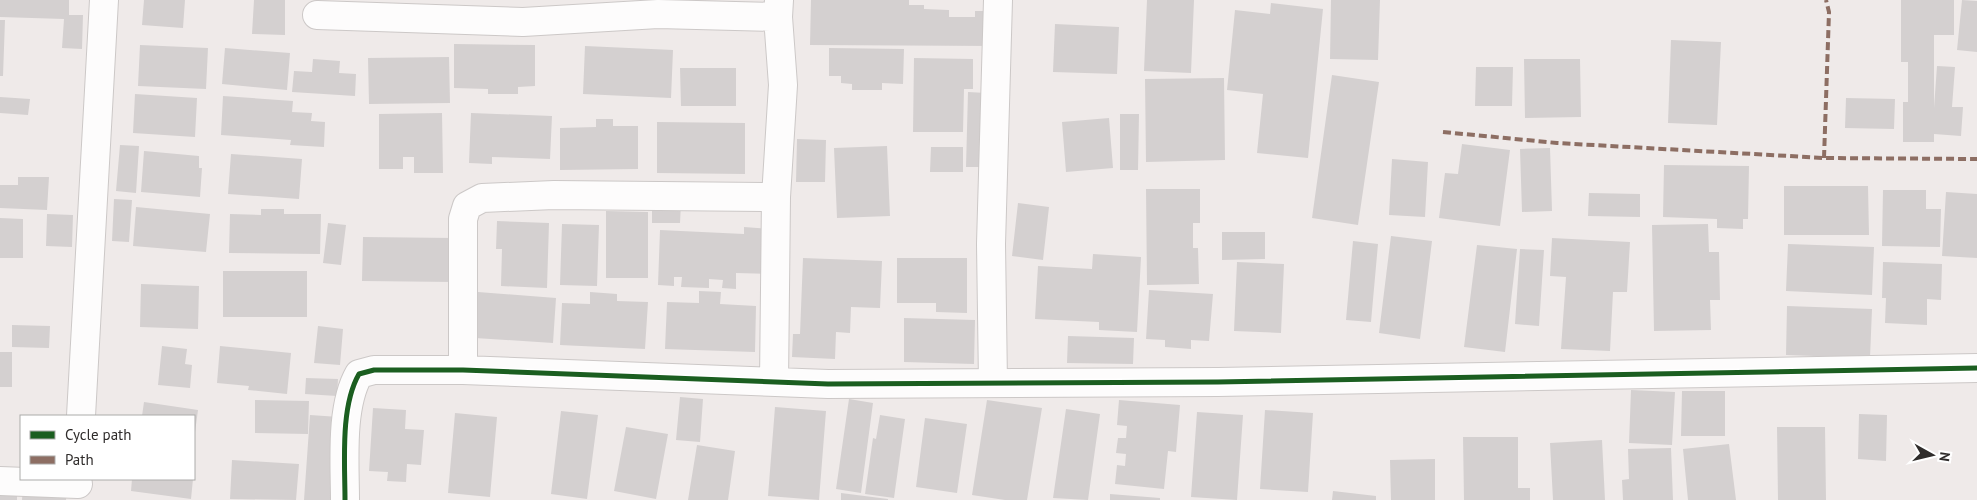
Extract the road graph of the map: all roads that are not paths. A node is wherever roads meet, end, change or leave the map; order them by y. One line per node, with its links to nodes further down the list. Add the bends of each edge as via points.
1 (104, 0): 10 (street)
2 (998, 0): 9 (street, via 991,244)
3 (779, 9): 4 (street, via 523,22); 5 (street, via 783,85)
4 (317, 15)
5 (776, 197): 7 (street, via 554,195 482,198 467,206 462,219); 8 (street)
6 (1977, 368): 9 (street, via 1228,382)
7 (463, 370): 8 (street); 13 (street, via 374,370 359,374 354,383 345,427)
8 (774, 382): 9 (street)
9 (993, 383)
10 (81, 415)
11 (0, 482): 12 (street)
12 (77, 488)
13 (345, 500)

